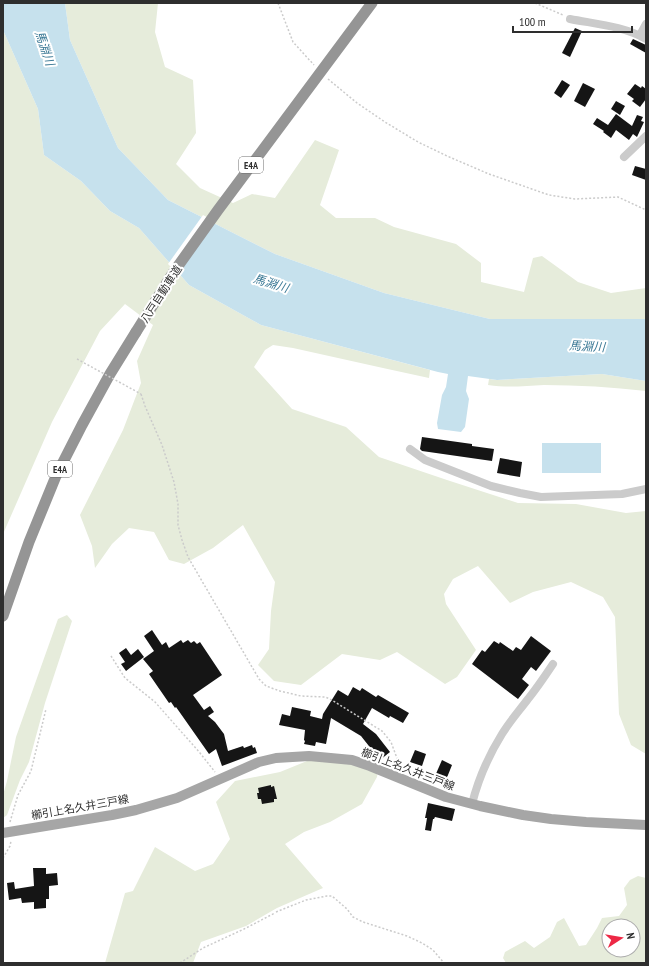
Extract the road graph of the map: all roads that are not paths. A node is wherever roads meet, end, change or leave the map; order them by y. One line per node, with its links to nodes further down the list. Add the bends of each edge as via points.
1 (364, 3): 8 (highway, 八戸自動車道 / E4A, via 168,268)
2 (372, 3): 8 (highway, 八戸自動車道 / E4A, bridge, via 218,210)
3 (570, 18): 5 (street)
4 (646, 24): 5 (street)
5 (643, 37)
6 (646, 136): 7 (street)
7 (624, 157)
8 (133, 331): 11 (highway, 八戸自動車道 / E4A, via 104,371 50,472 22,539); 12 (highway, 八戸自動車道 / E4A, via 56,476)
9 (410, 450): 10 (street, via 425,460 491,486 541,497 622,494)
10 (646, 489)
11 (3, 594)
12 (3, 616)
13 (553, 664): 14 (street, via 501,735)
14 (472, 804): 15 (main road, 櫛引上名久井三戸線, via 523,815); 16 (main road, 櫛引上名久井三戸線, via 446,797 352,760 309,756 259,762 177,798 136,810)
15 (646, 825)
16 (7, 832)

